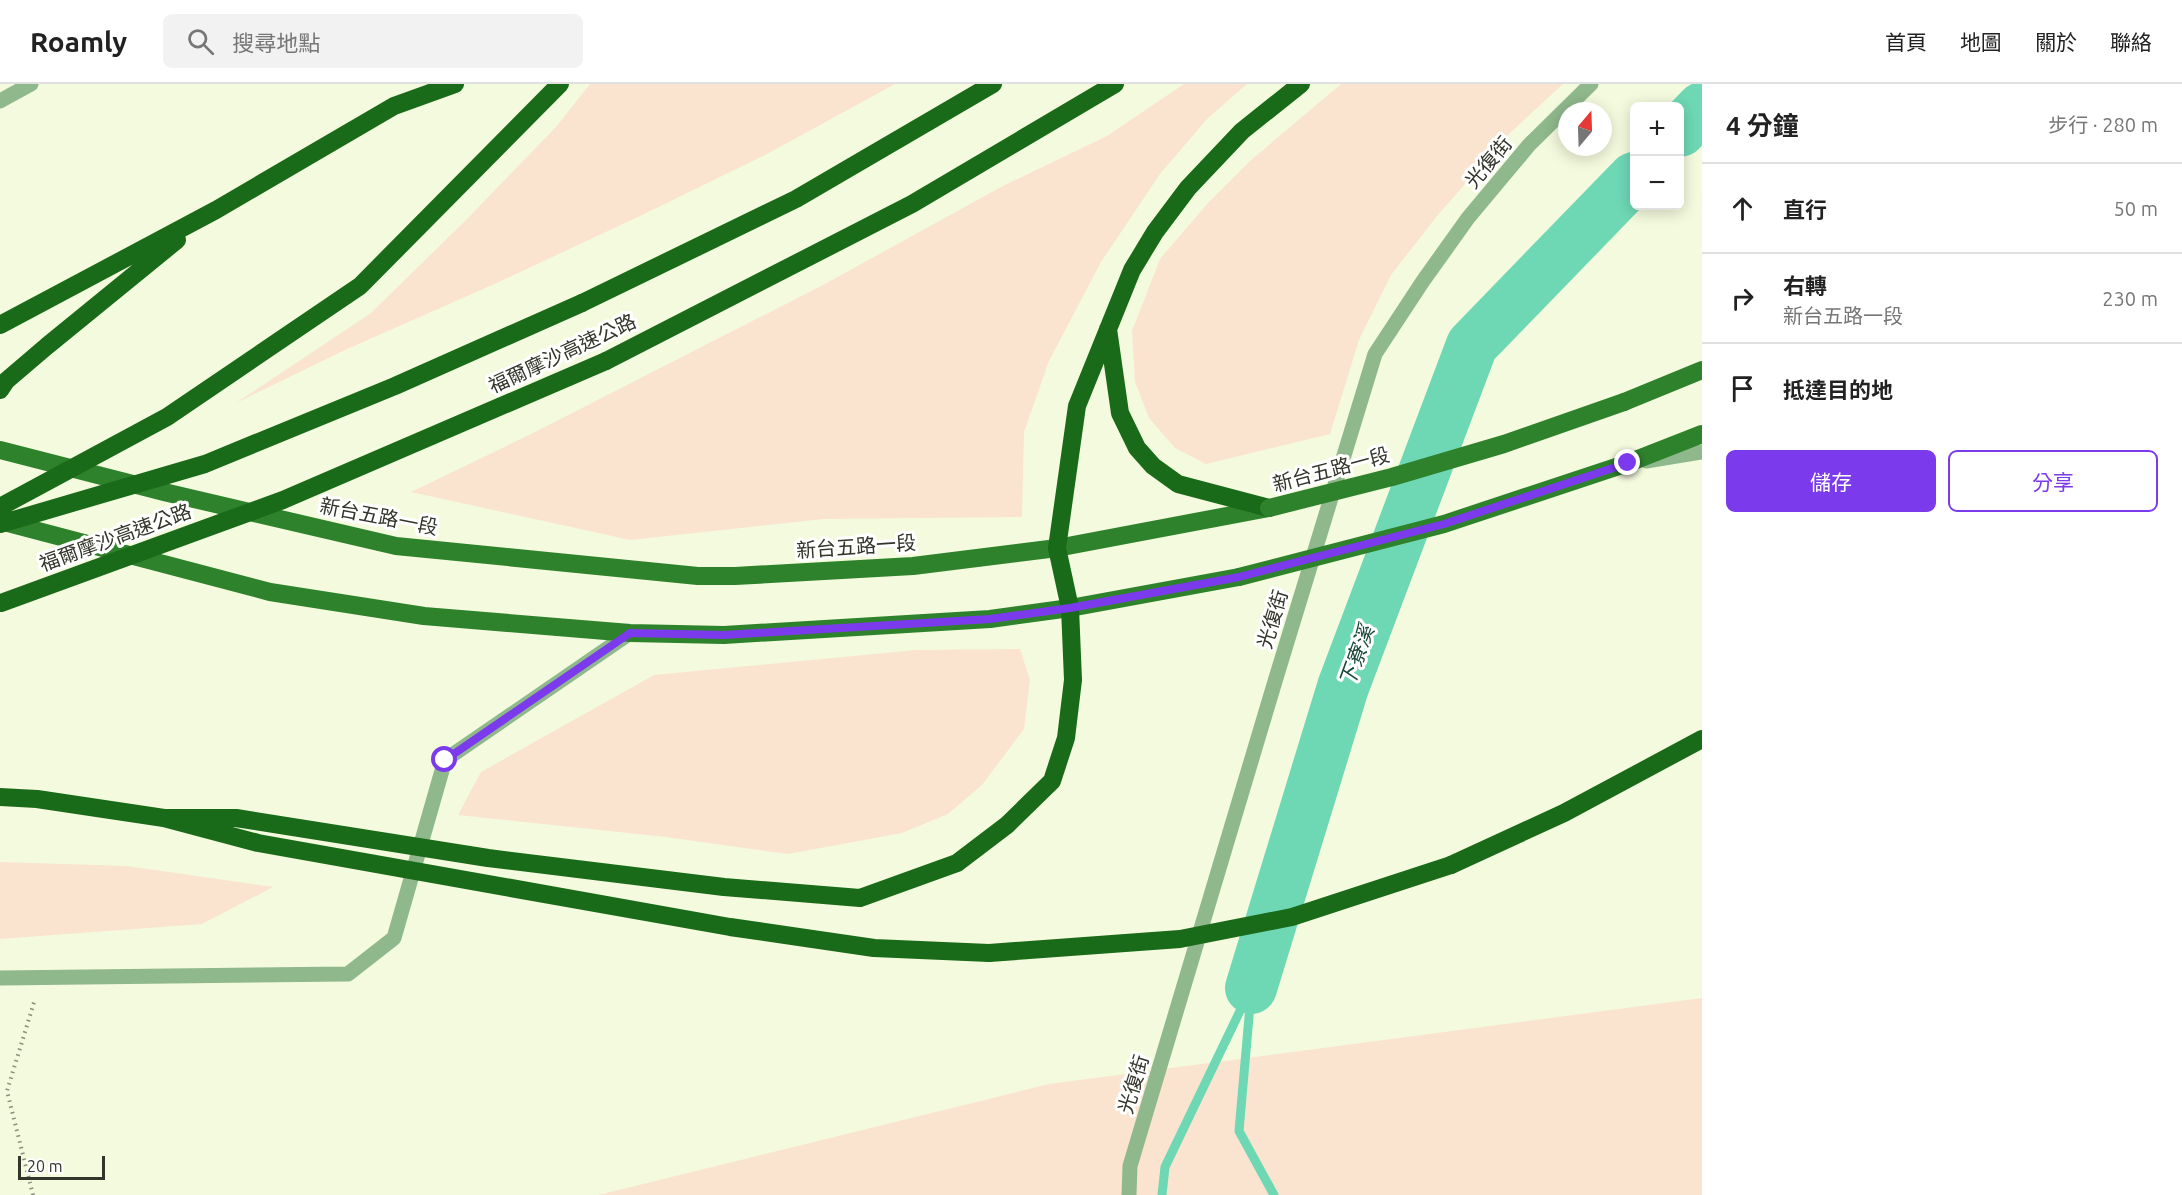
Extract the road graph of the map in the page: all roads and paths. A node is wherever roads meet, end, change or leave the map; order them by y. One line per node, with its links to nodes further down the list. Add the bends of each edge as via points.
1 (30, 84): 8 (lane)
2 (455, 84): 9 (highway, via 394,106)
3 (560, 84): 18 (highway, bridge, via 360,286 167,417)
4 (993, 84): 20 (highway, 福爾摩沙高速公路, bridge, via 796,199 582,303 395,386 205,464)
5 (1115, 84): 22 (highway, 福爾摩沙高速公路, bridge, via 912,204 606,361 284,500)
6 (1302, 84): 11 (highway, via 1242,131 1188,188 1132,270)
7 (1591, 84): 33 (lane, 光復街, via 1529,145 1468,218 1375,354 1130,1166)
8 (0, 101)
9 (216, 210): 10 (highway); 13 (highway, via 82,316)
10 (0, 325)
11 (1108, 328): 19 (highway, via 1120,413 1137,448 1153,466 1178,484); 21 (highway, via 1077,406)
12 (1702, 370): 19 (main road, 新台五路一段, bridge, via 1504,444)
13 (0, 390)
14 (1702, 434): 17 (main road)
15 (0, 450): 21 (main road, 新台五路一段, via 396,546 698,576 913,566)
16 (1702, 452): 17 (lane)
17 (1628, 463): 23 (main road, bridge, via 1444,524 1239,577)
18 (0, 507)
19 (1269, 508): 21 (main road, 新台五路一段)
20 (0, 523): 24 (main road, via 270,592 424,616)
21 (1057, 548): 23 (highway)
22 (0, 603)
23 (1070, 608): 24 (main road, via 990,619 724,635); 28 (highway, via 1073,680 1066,738 1052,781 1007,825 957,862 860,898 724,887)
24 (630, 633): 28 (lane, via 445,760)
25 (1702, 739): 29 (highway, bridge, via 1564,813 1451,865 1292,917 1180,939 989,953 874,948 730,927)
26 (0, 797): 27 (highway)
27 (164, 818): 28 (highway, via 236,818); 29 (highway, via 258,843)
28 (420, 847): 29 (lane)
29 (413, 870): 31 (lane, via 394,938 348,974)
30 (0, 978): 31 (lane)
31 (42, 978): 32 (path, via 7,1091)
32 (33, 1195)
33 (1129, 1195)

